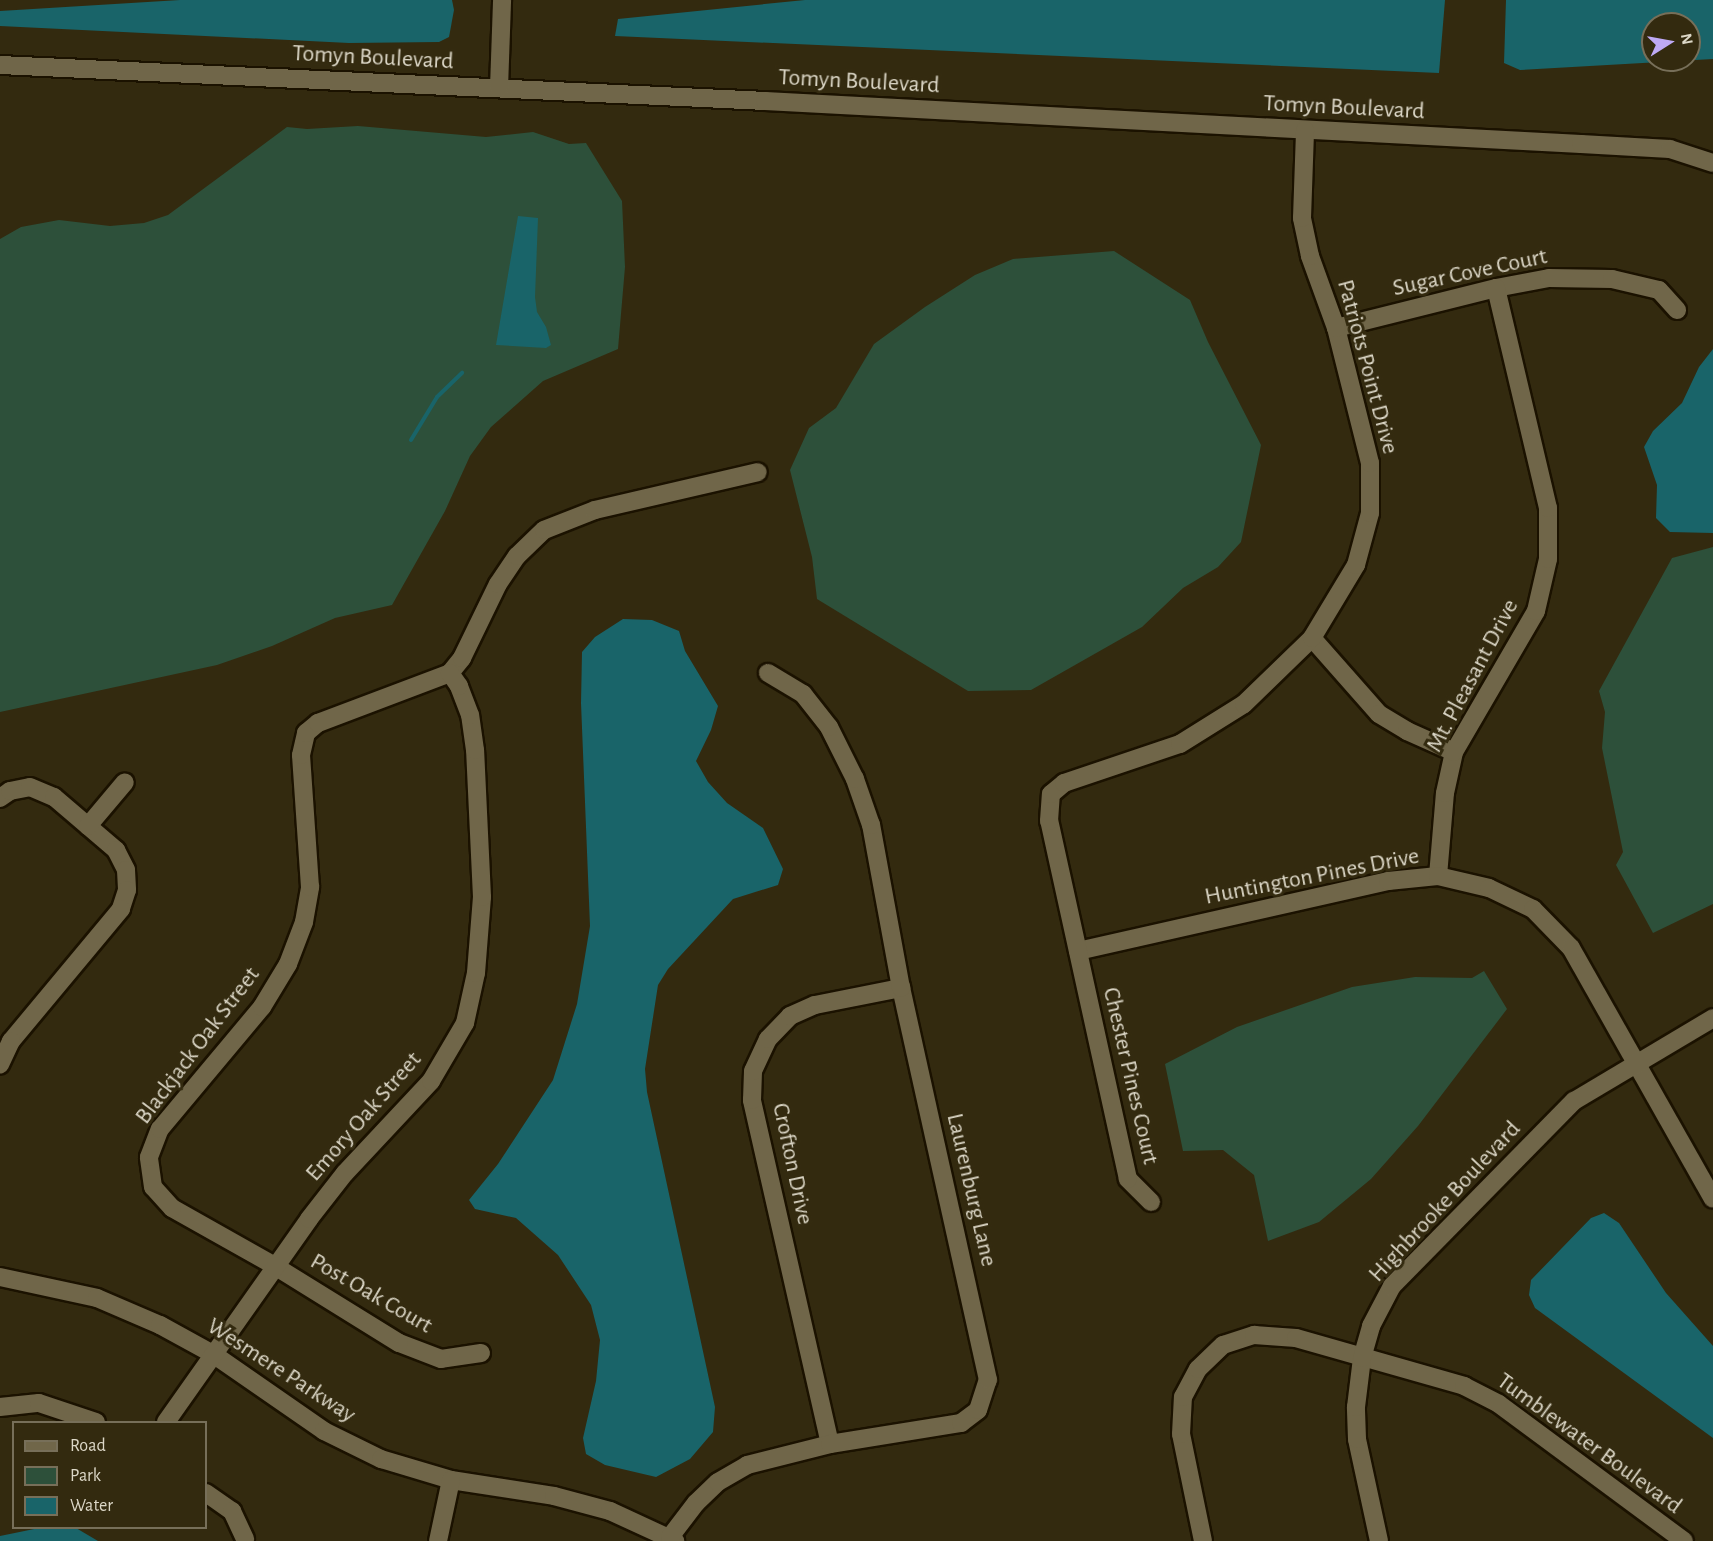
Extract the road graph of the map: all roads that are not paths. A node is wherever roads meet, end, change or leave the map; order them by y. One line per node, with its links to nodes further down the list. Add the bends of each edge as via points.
1 (502, 0): 3 (street)
2 (0, 65): 3 (street, Tomyn Boulevard)
3 (499, 88): 4 (street, Tomyn Boulevard)
4 (1305, 130): 5 (street, Tomyn Boulevard, via 1670,149); 8 (street, Patriots Point Drive, via 1302,218 1310,256)
5 (1713, 163)
6 (1496, 288): 7 (street, Sugar Cove Court, via 1549,278 1612,279 1659,290); 8 (street, Sugar Cove Court); 13 (street, Mt. Pleasant Drive, via 1548,508 1548,559 1536,612)
7 (1677, 310)
8 (1336, 328): 10 (street, Patriots Point Drive, via 1370,463 1370,513 1356,565)
9 (758, 472): 11 (street, via 595,510 544,530 517,556 498,584 462,658)
10 (1312, 638): 13 (street, via 1378,714); 18 (street, Patriots Point Drive, via 1244,704 1180,744 1064,783 1051,794 1049,820)
11 (450, 673): 25 (street, Emory Oak Street, via 470,715 475,750 482,897 476,973 465,1023 431,1082 345,1173); 25 (street, Blackjack Oak Street, via 318,723 306,733 301,755 310,887 304,922 288,964 262,1006 160,1129 149,1157 153,1188 172,1208)
12 (768, 674): 19 (street, Laurenburg Lane, via 803,694 829,727 855,779 871,825)
13 (1454, 752): 17 (street, Mt. Pleasant Drive, via 1445,793)
14 (125, 782): 16 (street)
15 (0, 798): 16 (street, via 10,791 30,787 54,797)
16 (88, 826): 22 (street, via 116,850 126,870 127,890 121,909 11,1041)
17 (1438, 876): 18 (street, Huntington Pines Drive, via 1388,880); 21 (street, Huntington Pines Drive, via 1489,888 1533,909 1571,948)
18 (1078, 951): 24 (street, Chester Pines Court, via 1128,1179)
19 (901, 988): 33 (street, Crofton Drive, via 815,1005 790,1017 768,1039 753,1071 752,1100); 33 (street, Laurenburg Lane, via 988,1380 978,1410 961,1423)
20 (1713, 1018): 21 (street, Highbrooke Boulevard)
21 (1637, 1061): 23 (street, Huntington Pines Drive); 29 (street, Highbrooke Boulevard, via 1574,1101 1392,1286 1371,1326)
22 (0, 1065)
23 (1713, 1199)
24 (1151, 1202)
25 (275, 1266): 27 (street, Post Oak Court, via 399,1343 441,1359); 28 (street, Emory Oak Street)
26 (0, 1277): 28 (street, Wesmere Parkway, via 97,1298 160,1325)
27 (481, 1353)
28 (213, 1354): 32 (street, Emory Oak Street); 34 (street, Wesmere Parkway, via 324,1431 381,1459)
29 (1362, 1358): 39 (street, Tumblewater Boulevard, via 1296,1338 1254,1335 1223,1345 1198,1369 1183,1397 1181,1434); 40 (street, Highbrooke Boulevard, via 1357,1439); 41 (street, Tumblewater Boulevard, via 1464,1386 1499,1404)
30 (0, 1407): 31 (street, via 39,1403)
31 (93, 1421)
32 (167, 1421)
33 (830, 1444): 37 (street, Laurenburg Lane, via 747,1465 718,1482 696,1503)
34 (452, 1480): 37 (street, Wesmere Parkway, via 554,1496 610,1511); 38 (street)
35 (207, 1494): 36 (street, via 232,1511)
36 (245, 1539)
37 (672, 1539)
38 (438, 1541)
39 (1203, 1541)
40 (1379, 1541)
41 (1684, 1541)

